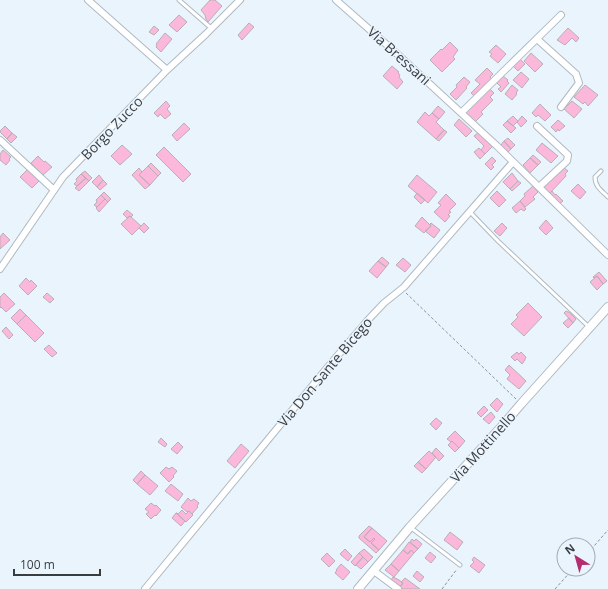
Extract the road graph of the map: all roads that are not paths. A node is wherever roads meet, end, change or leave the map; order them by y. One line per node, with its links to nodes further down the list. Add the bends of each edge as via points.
1 (88, 0): 8 (street)
2 (179, 0): 6 (lane)
3 (240, 0): 6 (street, Borgo Zucco)
4 (336, 0): 10 (street, Via Bressani)
5 (561, 16): 7 (street)
6 (212, 28): 8 (street, Borgo Zucco)
7 (537, 39): 9 (street, via 576,74 579,83); 10 (street)
8 (167, 70): 16 (street, Borgo Zucco)
9 (562, 107)
10 (462, 113): 13 (street, Via Bressani)
11 (537, 126): 15 (street, via 568,156 567,161)
12 (0, 140): 16 (street)
13 (513, 162): 15 (street, Via Bressani); 18 (street, Via Don Sante Bicego)
14 (601, 171): 17 (lane, via 595,177 595,183)
15 (539, 187): 19 (street, Via Bressani)
16 (54, 190): 20 (street, Borgo Zucco)
17 (608, 197)
18 (470, 212): 22 (lane); 26 (street, Via Don Sante Bicego, via 404,287 367,321)
19 (608, 255)
20 (0, 269)
21 (608, 307): 22 (street, Via Mottinello)
22 (589, 328): 23 (street, Via Mottinello)
23 (410, 527): 24 (lane); 25 (street, Via Mottinello)
24 (460, 565)
25 (374, 571): 27 (street, Via Mottinello); 28 (street)
26 (145, 589)
27 (358, 589)
28 (398, 589)

